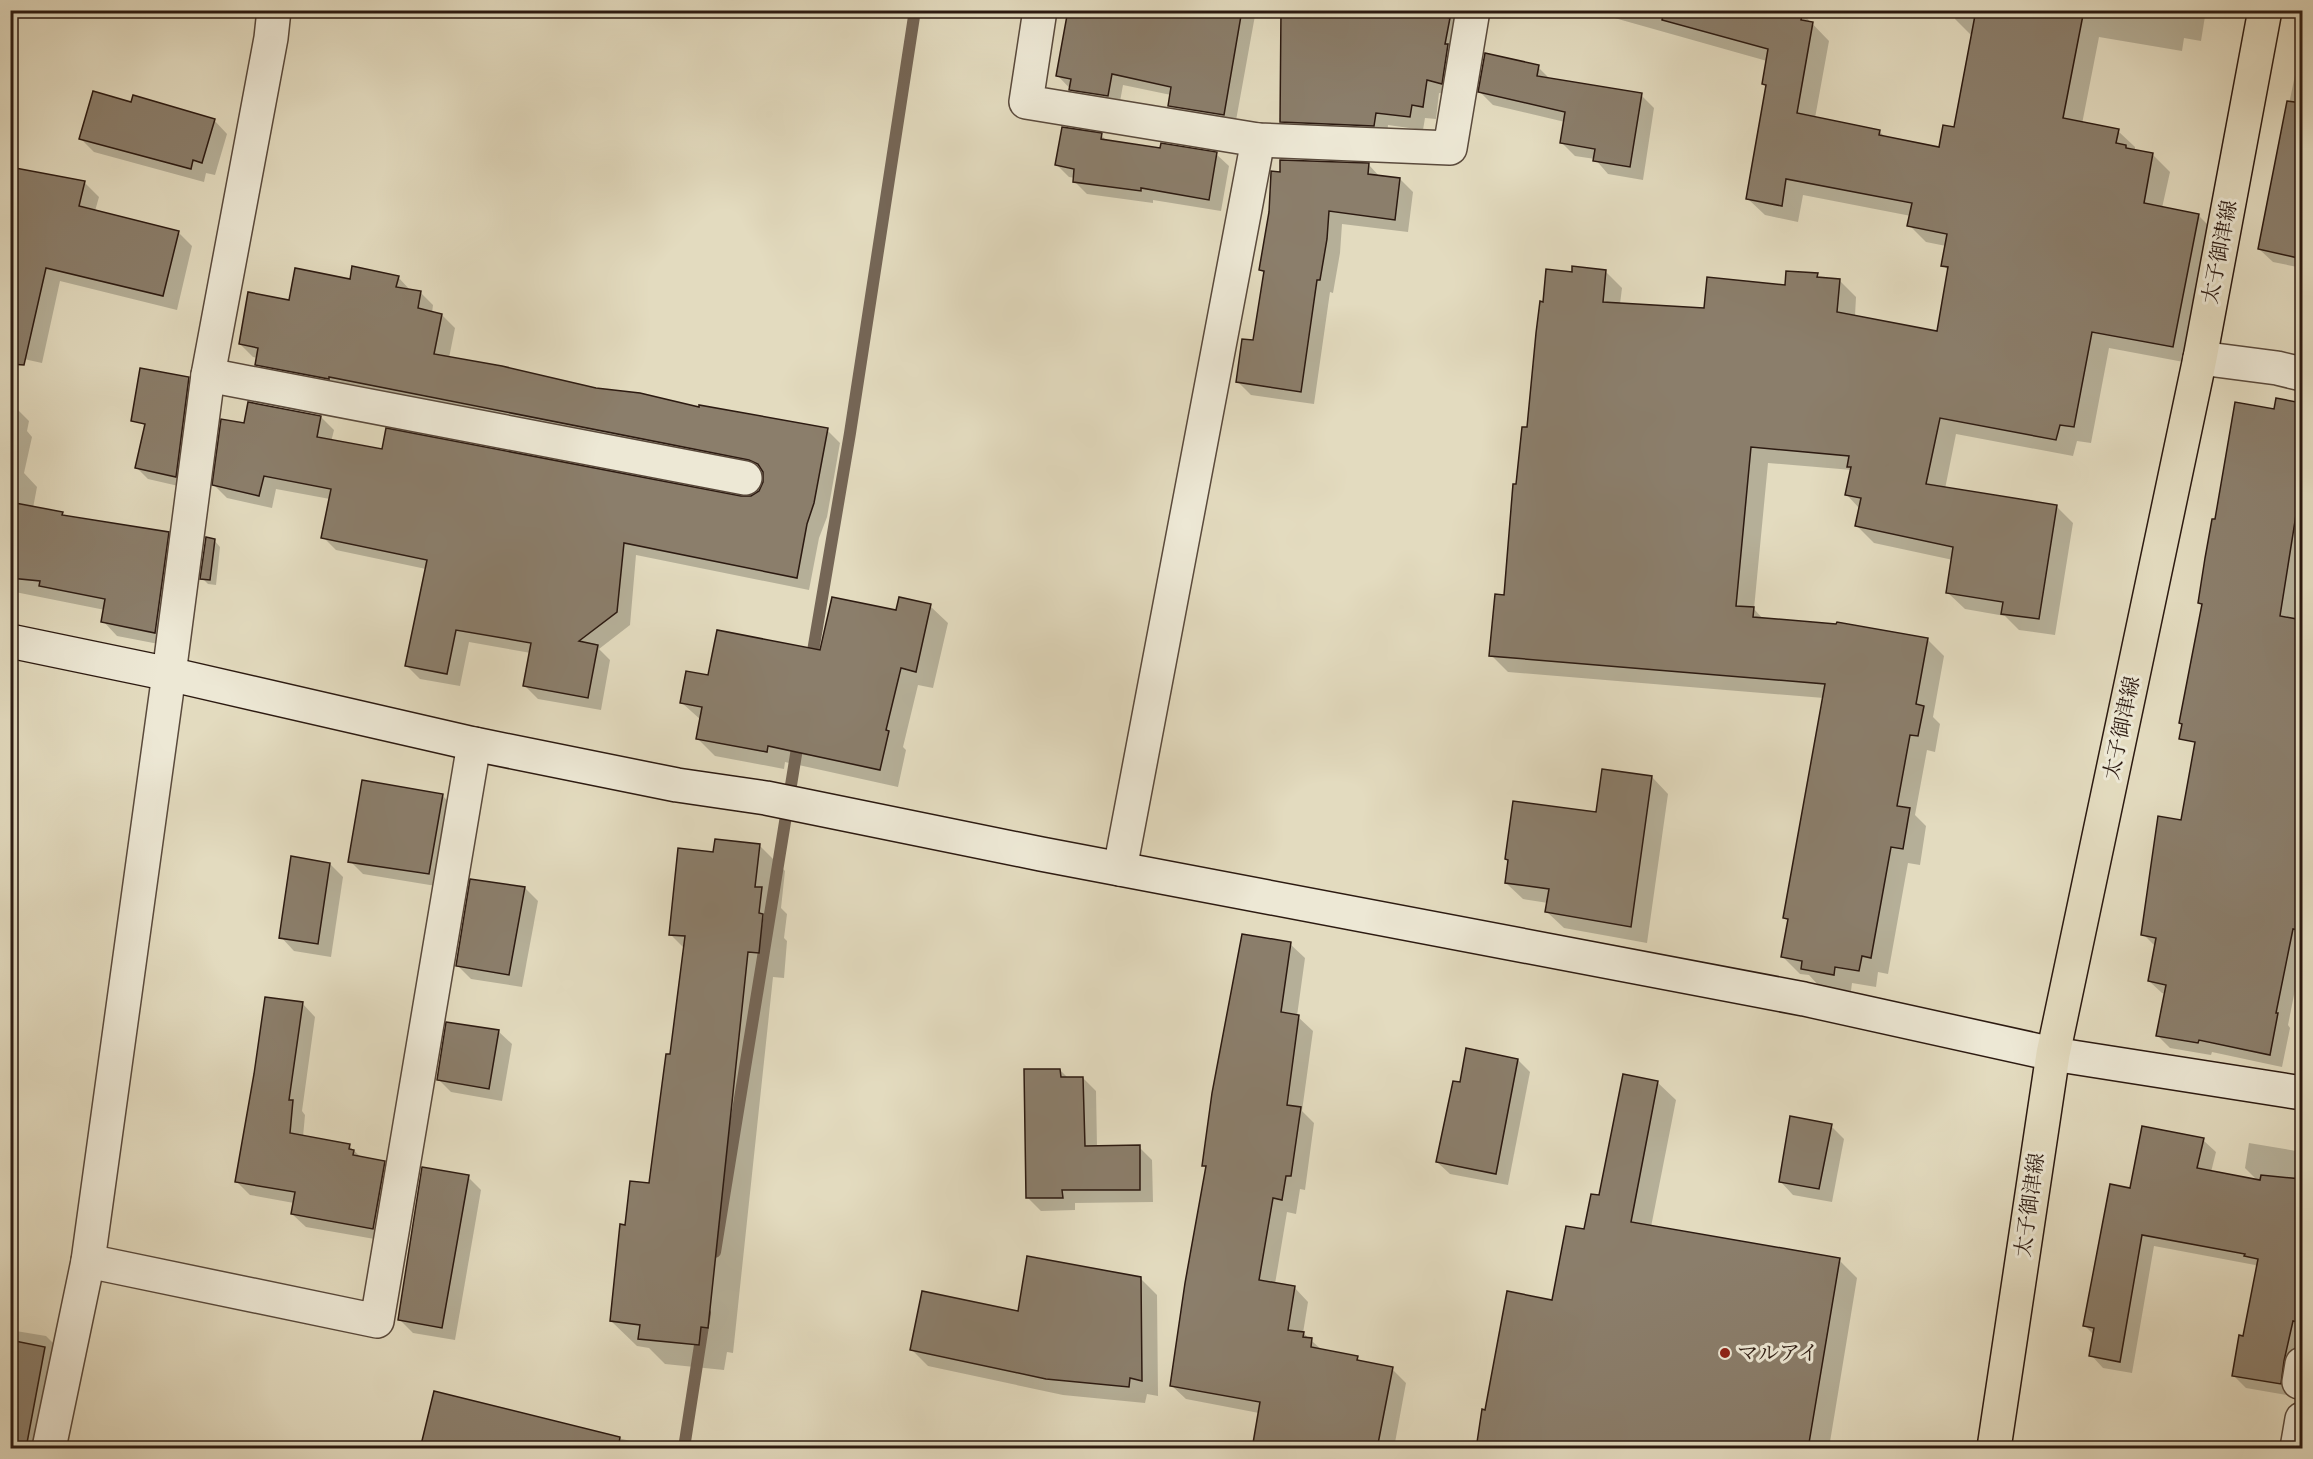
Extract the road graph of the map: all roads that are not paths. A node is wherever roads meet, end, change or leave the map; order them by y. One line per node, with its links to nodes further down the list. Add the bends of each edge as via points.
1 (274, 10): 8 (street, via 272,38)
2 (1040, 10): 5 (street, via 1026,102)
3 (1473, 10): 5 (street, via 1450,148)
4 (2265, 10): 6 (main road, 太子御津線)
5 (1258, 140): 13 (street)
6 (2200, 358): 7 (street); 14 (main road, 太子御津線)
7 (2302, 374)
8 (208, 375): 9 (street); 11 (street)
9 (745, 478)
10 (10, 641): 11 (street)
11 (169, 674): 12 (street); 16 (street)
12 (474, 744): 13 (street); 16 (street, via 377,1321)
13 (1120, 869): 14 (street, via 1804,999)
14 (2053, 1054): 15 (street); 20 (main road, 太子御津線)
15 (2302, 1094)
16 (88, 1261): 21 (street)
17 (2302, 1364): 18 (street)
18 (2302, 1382)
19 (2302, 1419): 22 (street)
20 (1996, 1448)
21 (49, 1449)
22 (2297, 1449)

